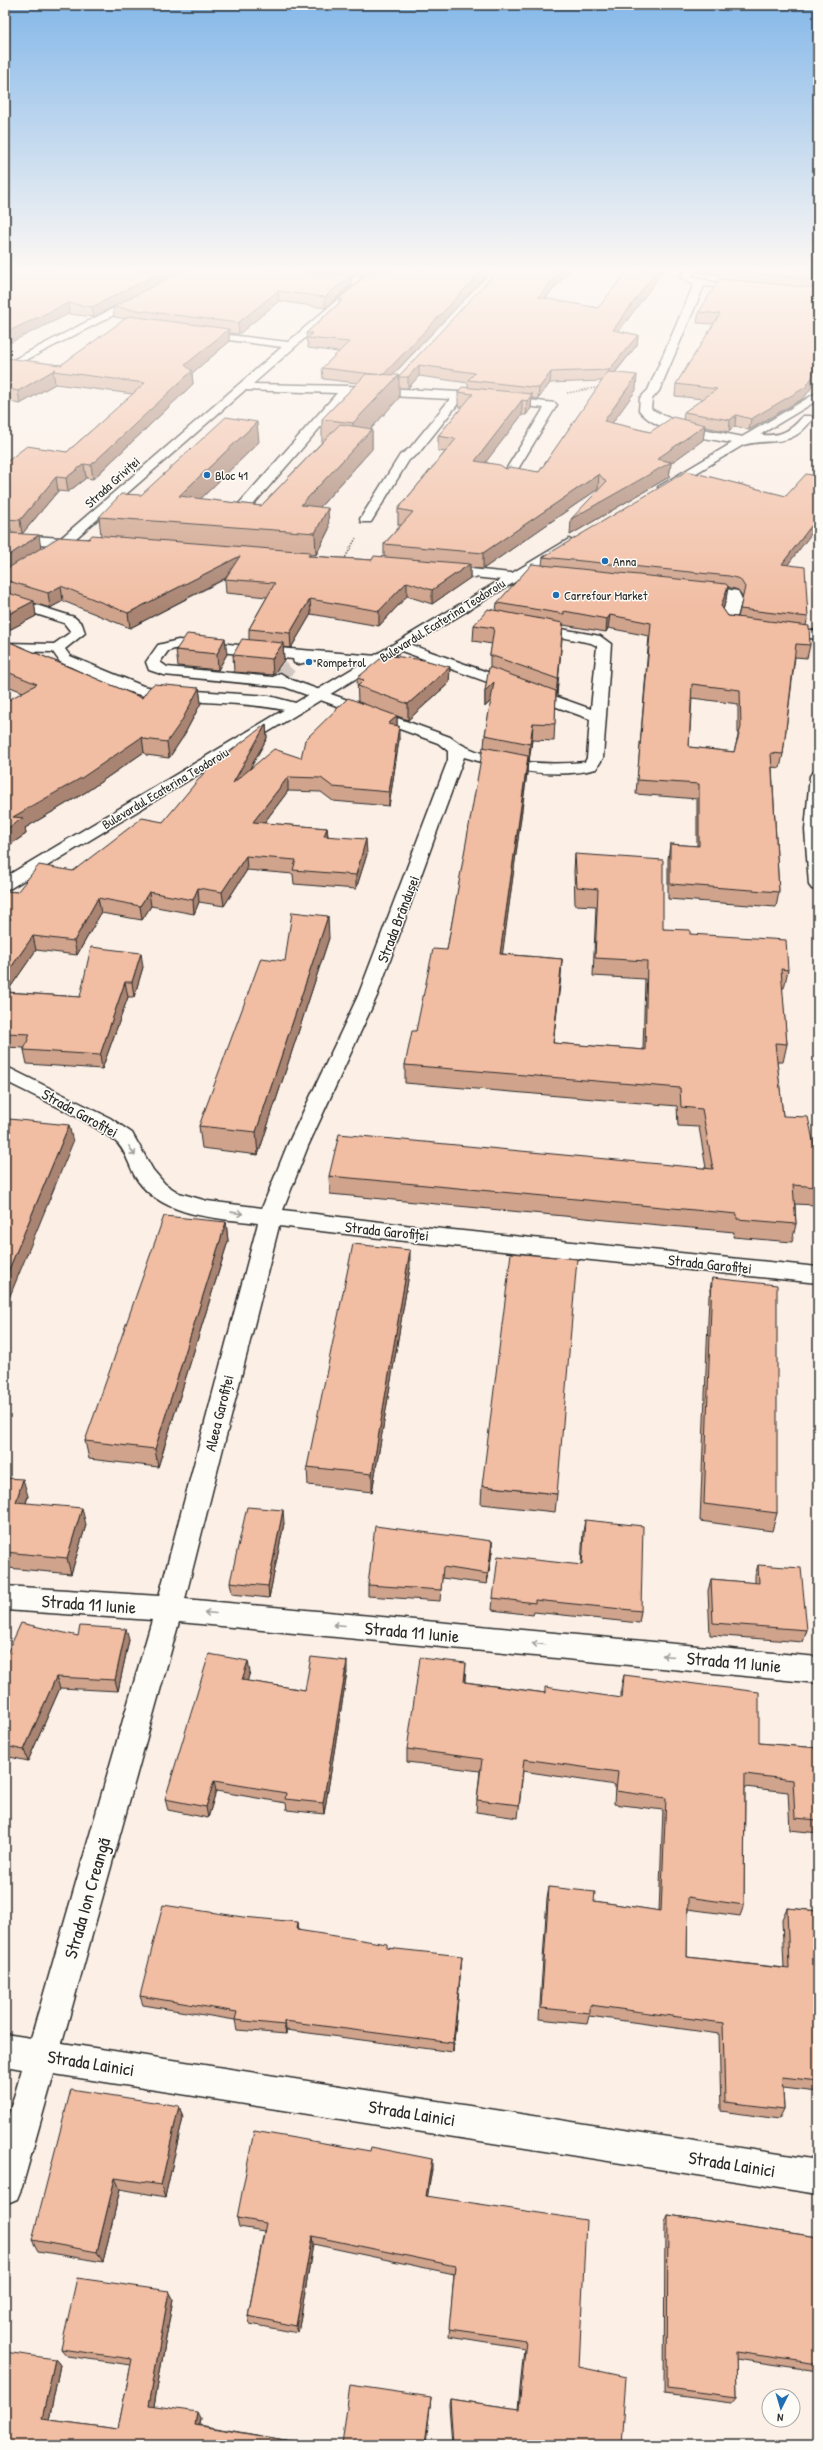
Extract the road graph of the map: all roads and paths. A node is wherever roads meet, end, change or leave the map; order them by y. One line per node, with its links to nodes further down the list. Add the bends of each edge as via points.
1 (243, 384): 5 (street, Strada Griviței)
2 (393, 384): 7 (street)
3 (656, 384): 13 (street, via 646,398 645,410 652,416 665,423)
4 (606, 386): 10 (path, via 556,395)
5 (240, 387): 6 (street); 20 (street, Strada Griviței)
6 (347, 389): 7 (street); 16 (street)
7 (387, 390): 8 (street)
8 (459, 395): 10 (street); 17 (street, via 414,451 404,458)
9 (818, 395): 11 (street)
10 (551, 405): 14 (street)
11 (789, 413): 12 (street); 13 (street)
12 (813, 420): 13 (street, via 780,440)
13 (745, 439): 15 (street)
14 (506, 479)
15 (654, 493)
16 (241, 510)
17 (366, 519): 23 (path)
18 (5, 538): 20 (street)
19 (578, 538): 25 (street, Bulevardul Ecaterina Teodoroiu)
20 (64, 542): 21 (street); 22 (street, Strada Griviței)
21 (94, 544)
22 (45, 556)
23 (343, 562)
24 (429, 569): 25 (street)
25 (516, 574): 26 (street); 31 (street, Bulevardul Ecaterina Teodoroiu)
26 (544, 574)
27 (687, 588): 30 (street, via 733,594 735,599 728,620 731,625)
28 (5, 599): 33 (street, via 69,620 77,627 78,632)
29 (520, 626): 39 (street, via 595,639 604,644)
30 (818, 635)
31 (401, 646): 35 (street, Bulevardul Ecaterina Teodoroiu); 39 (street)
32 (5, 647): 33 (street)
33 (57, 648): 38 (street, via 65,659 154,693 268,701)
34 (313, 656): 35 (street); 36 (street); 37 (street, via 178,644 163,648 153,662 154,667 164,671 284,680)
35 (377, 660): 37 (street, Bulevardul Ecaterina Teodoroiu)
36 (295, 661)
37 (322, 694): 38 (street, Bulevardul Ecaterina Teodoroiu); 40 (street, via 444,740)
38 (298, 708): 42 (street, Bulevardul Ecaterina Teodoroiu)
39 (599, 717): 40 (street, via 596,758 590,766 576,768 502,762)
40 (456, 748): 45 (street, Strada Brândușei, via 456,760 398,922 353,1030 282,1180)
41 (818, 776): 43 (street, via 814,797 813,844)
42 (5, 884)
43 (818, 885)
44 (5, 1073): 45 (street, Strada Garofiței, one-way to 45, via 103,1123 125,1138 146,1175 157,1189 172,1199 207,1209)
45 (270, 1218): 46 (street, Strada Garofiței); 48 (street, Aleea Garofiței)
46 (818, 1274)
47 (5, 1598): 48 (street, Strada 11 Iunie)
48 (169, 1609): 49 (street, Strada 11 Iunie, one-way to 48); 51 (street, Strada Ion Creangă)
49 (818, 1670)
50 (5, 2050): 51 (street, Strada Lainici)
51 (43, 2055): 52 (street, Strada Lainici); 53 (street, Strada Ion Creangă)
52 (818, 2177)
53 (5, 2188)

